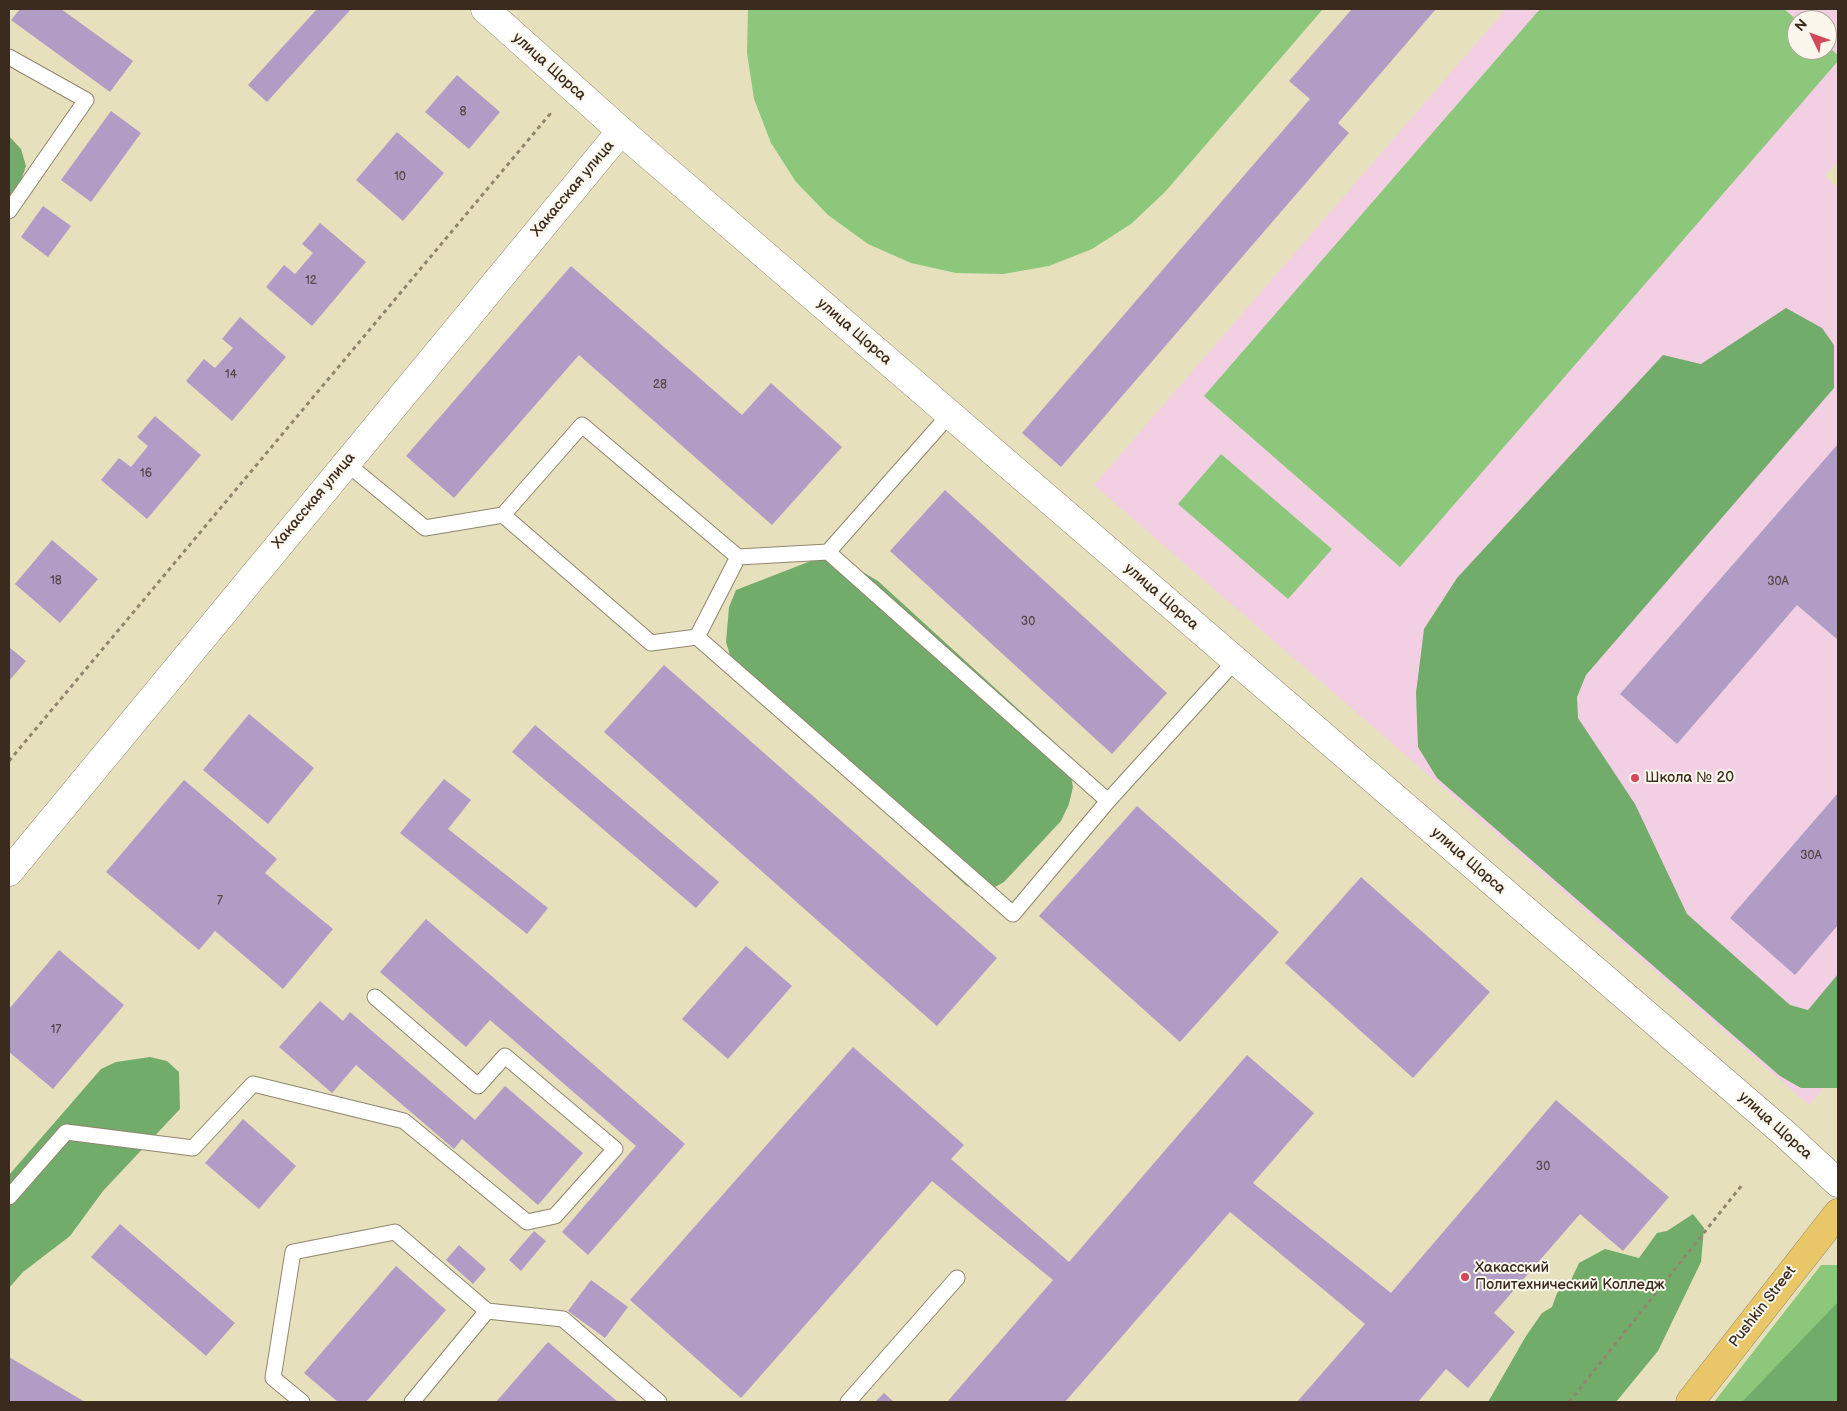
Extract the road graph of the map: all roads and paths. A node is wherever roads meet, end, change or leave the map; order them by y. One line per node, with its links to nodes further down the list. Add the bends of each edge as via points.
1 (486, 9): 4 (street, улица Щорса)
2 (9, 57): 5 (lane, via 86,100)
3 (544, 108): 13 (path, via 550,114)
4 (621, 131): 6 (street, улица Щорса); 7 (street, Хакасская улица)
5 (9, 211)
6 (950, 414): 9 (lane); 12 (street, улица Щорса)
7 (346, 463): 8 (lane, via 425,528); 15 (street, Хакасская улица)
8 (503, 515): 10 (lane, via 582,425); 11 (lane, via 651,643)
9 (828, 552): 10 (lane); 14 (lane)
10 (738, 557): 11 (lane)
11 (697, 636): 14 (lane, via 1013,914)
12 (1236, 660): 14 (lane); 17 (street, улица Щорса)
13 (9, 761)
14 (1108, 801)
15 (9, 872)
16 (375, 998): 19 (lane, via 478,1086 505,1056 615,1149 555,1216 527,1222 404,1121 253,1084 193,1148 66,1132)
17 (1838, 1183)
18 (1742, 1185): 27 (path)
19 (9, 1197)
20 (1838, 1213): 28 (main road, Pushkin Street)
21 (957, 1278): 26 (lane)
22 (487, 1311): 23 (lane, via 395,1232 293,1252 273,1378); 24 (lane); 25 (lane, via 563,1319)
23 (302, 1402)
24 (412, 1402)
25 (659, 1402)
26 (848, 1402)
27 (1569, 1402)
28 (1690, 1402)

